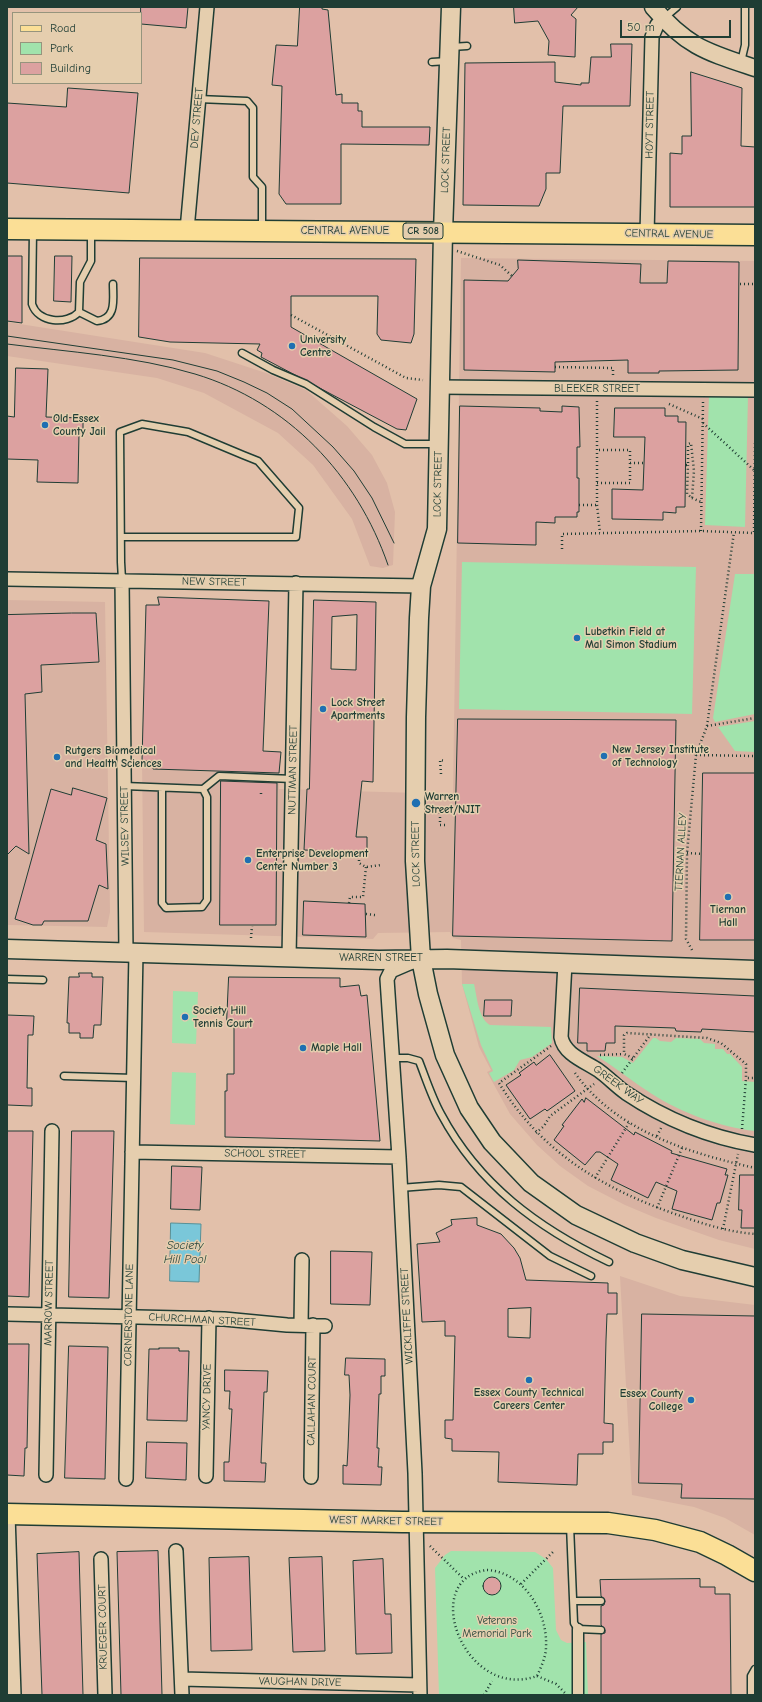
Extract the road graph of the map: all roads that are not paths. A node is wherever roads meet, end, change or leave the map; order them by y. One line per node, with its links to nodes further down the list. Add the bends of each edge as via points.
1 (207, 7): 9 (street, DEY STREET)
2 (450, 7): 7 (main road, LOCK STREET)
3 (677, 7): 5 (lane)
4 (745, 7): 8 (lane)
5 (658, 13): 8 (street, via 691,43 712,54); 16 (street, HOYT STREET, via 652,37)
6 (467, 46): 7 (lane)
7 (444, 57): 15 (main road, LOCK STREET)
8 (748, 66)
9 (198, 99): 13 (street, DEY STREET); 14 (lane, via 247,102 253,108 253,177 262,187)
10 (7, 229): 11 (main road, CENTRAL AVENUE / CR 508)
11 (33, 229): 12 (main road, CENTRAL AVENUE / CR 508); 19 (lane, via 33,307 45,318 63,320 74,317)
12 (91, 230): 13 (main road, CENTRAL AVENUE / CR 508); 19 (lane, via 90,261 80,282)
13 (187, 230): 14 (main road, CENTRAL AVENUE / CR 508)
14 (262, 231): 15 (main road, CENTRAL AVENUE / CR 508)
15 (443, 232): 16 (main road, CENTRAL AVENUE / CR 508); 21 (main road, LOCK STREET)
16 (647, 234): 17 (main road, CENTRAL AVENUE / CR 508)
17 (755, 234)
18 (113, 284): 19 (lane, via 112,312 108,318 97,321)
19 (79, 312)
20 (242, 353): 23 (lane, via 306,384 405,444)
21 (439, 387): 22 (street, BLEEKER STREET); 23 (main road, LOCK STREET)
22 (755, 390)
23 (439, 444): 28 (main road, LOCK STREET, via 437,528)
24 (121, 537): 24 (lane, via 120,432 142,424 188,432 258,461 299,508 296,537); 26 (lane)
25 (7, 579): 26 (street, NEW STREET)
26 (122, 580): 27 (street, NEW STREET); 30 (street, WILSEY STREET)
27 (296, 583): 28 (street, NEW STREET); 29 (street, NUTTMAN STREET)
28 (422, 586): 36 (main road, LOCK STREET, via 415,808 415,861)
29 (293, 779): 32 (lane, via 219,776); 35 (street, NUTTMAN STREET)
30 (124, 786): 31 (lane); 34 (street, WILSEY STREET)
31 (162, 788): 32 (lane); 32 (lane, via 162,903 166,908 202,907 207,900 207,797)
32 (203, 788)
33 (7, 949): 34 (main road, WARREN STREET)
34 (131, 952): 35 (main road, WARREN STREET); 43 (street, WILSEY STREET)
35 (289, 957): 36 (main road, WARREN STREET)
36 (421, 959): 37 (main road, WARREN STREET); 41 (street, WICKLIFFE STREET, via 391,970 387,979); 52 (main road, LOCK STREET, via 439,1037 457,1085 480,1125 522,1175 576,1215 635,1243 682,1260)
37 (565, 963): 38 (main road, WARREN STREET); 45 (street, GREEK WAY, via 561,1037 562,1044 567,1050 630,1096 667,1117)
38 (755, 970)
39 (7, 980): 40 (lane)
40 (43, 980)
41 (392, 1058): 47 (street, WICKLIFFE STREET); 50 (lane, via 419,1061 448,1126 483,1173 508,1199 549,1230)
42 (64, 1076): 43 (lane)
43 (134, 1078): 46 (street, WILSEY STREET)
44 (52, 1131): 54 (street, MARROW STREET)
45 (755, 1145)
46 (132, 1152): 47 (street, SCHOOL STREET); 55 (street, CORNERSTONE LANE)
47 (399, 1157): 48 (street, WICKLIFFE STREET)
48 (400, 1188): 51 (lane, via 439,1185 461,1187 550,1256); 64 (street, WICKLIFFE STREET)
49 (302, 1260): 57 (street, CALLAHAN COURT)
50 (609, 1262)
51 (591, 1276)
52 (755, 1277)
53 (7, 1314): 54 (street, CHURCHMAN STREET)
54 (49, 1315): 55 (street, CHURCHMAN STREET); 58 (street, MARROW STREET)
55 (129, 1317): 56 (street, CHURCHMAN STREET); 61 (street, CORNERSTONE LANE)
56 (209, 1318): 57 (street, CHURCHMAN STREET); 59 (street, YANCY DRIVE)
57 (313, 1326): 60 (street, CALLAHAN COURT)
58 (46, 1475)
59 (206, 1476)
60 (311, 1477)
61 (126, 1479)
62 (8, 1514): 64 (main road, WEST MARKET STREET); 75 (street)
63 (570, 1521): 64 (main road, WEST MARKET STREET); 67 (main road, WEST MARKET STREET, via 623,1525 671,1534 713,1548); 68 (lane)
64 (416, 1522): 74 (street, WICKLIFFE STREET)
65 (176, 1552): 73 (street)
66 (101, 1559): 76 (street, KRUEGER COURT)
67 (755, 1571)
68 (574, 1601): 69 (lane); 70 (lane, via 574,1623)
69 (600, 1601)
70 (578, 1629): 71 (lane); 78 (street)
71 (601, 1630)
72 (755, 1669): 79 (lane, via 751,1676)
73 (182, 1679): 74 (street, VAUGHAN DRIVE); 77 (street)
74 (420, 1690)
75 (14, 1695)
76 (104, 1695)
77 (182, 1695)
78 (578, 1695)
79 (751, 1695)

